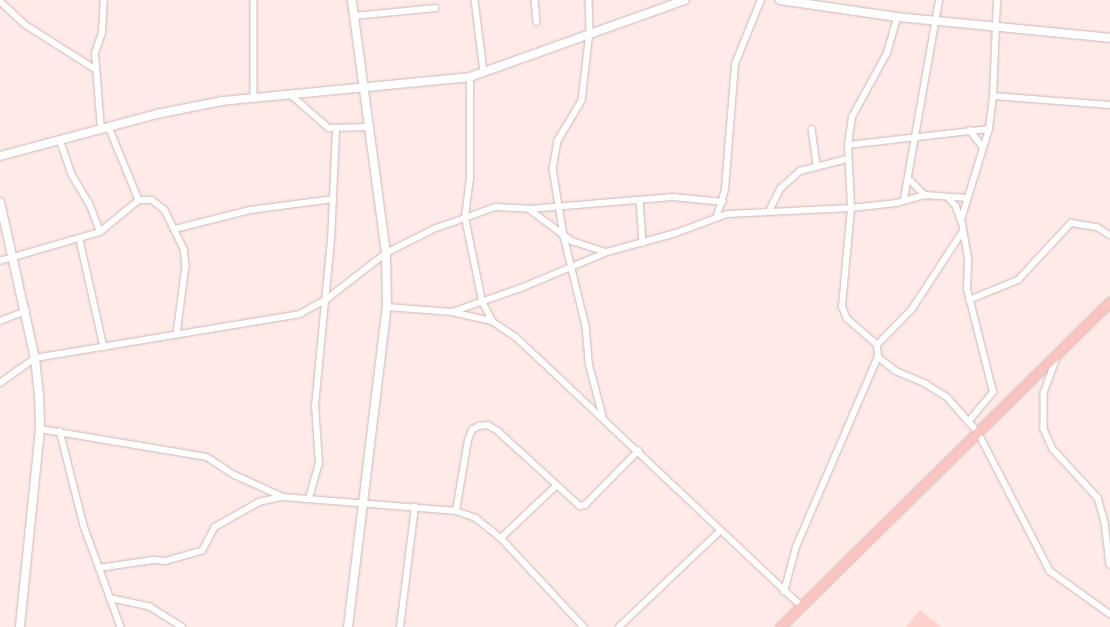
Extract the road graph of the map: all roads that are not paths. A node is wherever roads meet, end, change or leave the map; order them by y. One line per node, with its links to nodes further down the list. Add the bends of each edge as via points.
1 (104, 0): 21 (street)
2 (254, 0): 26 (street)
3 (352, 0): 14 (street)
4 (475, 0): 22 (street)
5 (535, 0): 17 (street)
6 (589, 0): 19 (street)
7 (685, 0): 19 (street)
8 (760, 0): 51 (street, via 736,64)
9 (780, 0): 15 (street)
10 (939, 0): 16 (street)
11 (997, 0): 18 (street)
12 (0, 1): 21 (street, via 26,25)
13 (436, 8): 14 (street)
14 (354, 16): 24 (street)
15 (897, 17): 16 (street); 37 (street, via 887,53 852,117)
16 (935, 21): 18 (street); 35 (street)
17 (537, 22)
18 (996, 27): 20 (street); 27 (street)
19 (590, 32): 22 (street); 52 (street, via 582,100 554,152 554,189)
20 (1110, 38)
21 (95, 69): 30 (street)
22 (484, 72): 23 (street)
23 (470, 77): 24 (street); 57 (street, via 470,179)
24 (365, 87): 25 (street); 29 (street)
25 (290, 93): 26 (street); 32 (street, via 324,125)
26 (254, 96): 30 (street)
27 (993, 96): 28 (street); 33 (street)
28 (1110, 105)
29 (370, 127): 32 (street); 67 (street)
30 (105, 128): 36 (street); 48 (street)
31 (812, 128): 41 (street)
32 (336, 129): 46 (street)
33 (989, 129): 34 (street); 38 (street)
34 (970, 130): 35 (street); 38 (street)
35 (915, 135): 37 (street); 42 (street)
36 (60, 141): 39 (street); 60 (street, via 72,176 89,204)
37 (848, 145): 40 (street)
38 (983, 147): 45 (street)
39 (0, 156)
40 (847, 159): 41 (street); 53 (street)
41 (817, 165): 55 (street, via 800,171 787,181)
42 (909, 179): 43 (street); 47 (street)
43 (926, 195): 44 (street); 47 (street)
44 (948, 196): 45 (street); 58 (street)
45 (967, 198): 58 (street)
46 (332, 199): 59 (street, via 250,210); 71 (street)
47 (904, 199): 53 (street, via 898,203)
48 (139, 200): 59 (street, via 159,203); 60 (street)
49 (640, 200): 51 (street, via 673,197); 52 (street); 65 (street)
50 (0, 202): 68 (street)
51 (723, 202): 56 (street)
52 (559, 206): 54 (street); 63 (street)
53 (850, 208): 55 (street); 81 (street, via 842,306 847,319)
54 (529, 209): 57 (street, via 496,207); 63 (street)
55 (769, 211): 56 (street)
56 (717, 216): 65 (street)
57 (466, 218): 67 (street, via 436,228); 73 (street)
58 (961, 220): 61 (street)
59 (175, 228): 80 (street, via 186,258)
60 (100, 232): 64 (street)
61 (961, 234): 72 (street, via 968,258); 81 (street, via 912,309)
62 (1110, 234): 72 (street, via 1097,227 1071,223 1018,280)
63 (564, 236): 66 (street, via 582,246); 70 (street)
64 (80, 240): 68 (street); 82 (street)
65 (643, 243): 66 (street)
66 (607, 252): 70 (street)
67 (386, 253): 71 (street); 75 (street)
68 (12, 257): 69 (street); 76 (street)
69 (0, 261)
70 (571, 269): 73 (street); 87 (street, via 586,326 589,363)
71 (327, 299): 80 (street, via 293,316); 95 (street, via 315,406 319,464)
72 (969, 300): 88 (street, via 993,388 992,396)
73 (482, 301): 77 (street); 79 (street)
74 (1110, 302): 83 (main road)
75 (387, 307): 77 (street); 96 (street)
76 (26, 311): 78 (street); 85 (street)
77 (452, 312): 79 (street)
78 (0, 321)
79 (492, 321): 87 (street, via 516,337)
80 (177, 334): 82 (street)
81 (877, 344): 84 (street)
82 (104, 347): 85 (street)
83 (1059, 351): 91 (main road); 101 (street, via 1044,393 1044,429 1053,448 1098,498)
84 (878, 357): 88 (street, via 896,371 937,389); 103 (street, via 796,547)
85 (36, 358): 86 (street); 89 (street)
86 (0, 383)
87 (603, 416): 92 (street)
88 (968, 422): 91 (street)
89 (40, 429): 90 (street); 107 (street)
90 (60, 431): 94 (street, via 206,457 235,475); 102 (street, via 84,526)
91 (978, 432): 105 (main road); 106 (street, via 1050,571)
92 (638, 451): 93 (street, via 584,506 575,505); 99 (street)
93 (555, 487): 98 (street, via 498,431 479,426 468,440); 100 (street)
94 (283, 497): 95 (street); 102 (street, via 259,502 215,527 202,552 166,561)
95 (309, 498): 96 (street)
96 (363, 502): 97 (street); 110 (street)
97 (414, 507): 98 (street); 111 (street)
98 (456, 511): 100 (street, via 476,518)
99 (720, 531): 103 (street); 113 (street)
100 (502, 538): 112 (street)
101 (1110, 565)
102 (99, 568): 104 (street)
103 (784, 592): 105 (street)
104 (110, 598): 108 (street); 109 (street, via 149,606)
105 (801, 606): 114 (main road)
106 (1110, 614)
107 (20, 627)
108 (121, 627)
109 (182, 627)
110 (348, 627)
111 (400, 627)
112 (584, 627)
113 (619, 627)
114 (780, 627)

